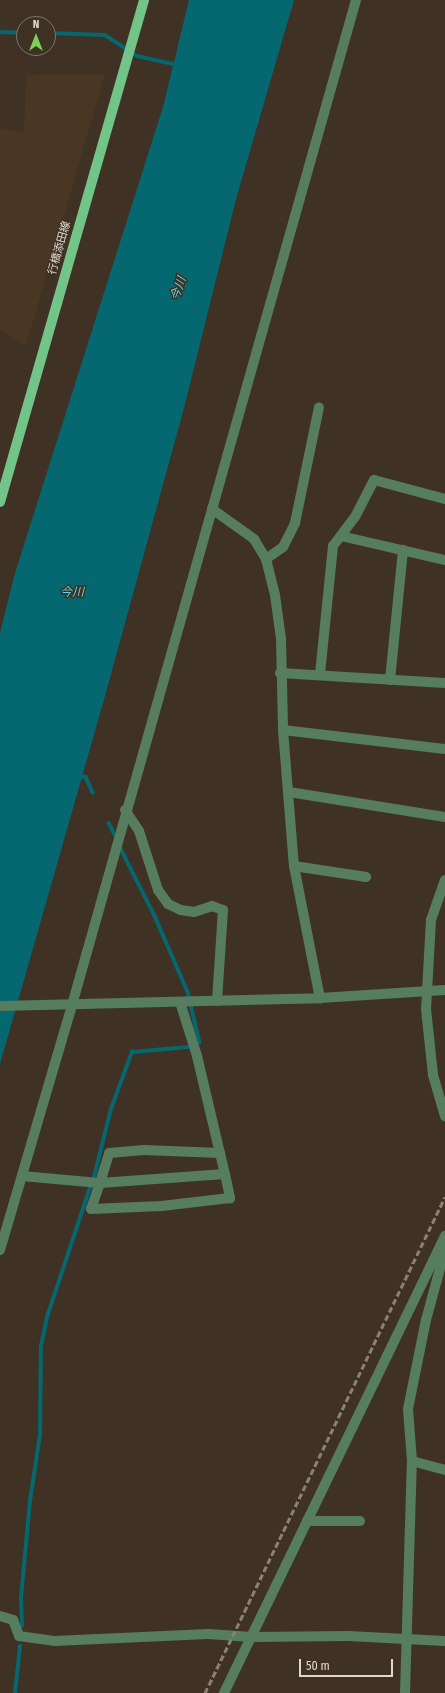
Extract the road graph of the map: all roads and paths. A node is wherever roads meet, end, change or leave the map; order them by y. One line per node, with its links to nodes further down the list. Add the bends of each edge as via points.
1 (144, 0): 5 (main road, 行橋添田線)
2 (356, 0): 6 (street)
3 (320, 407): 9 (street, via 295,523 283,547)
4 (445, 499): 7 (street, via 374,480 364,502)
5 (0, 502)
6 (212, 509): 9 (street, via 254,539); 18 (street)
7 (341, 536): 8 (street); 12 (street, via 333,546)
8 (403, 550): 10 (street); 13 (street)
9 (266, 559): 11 (street, via 280,628)
10 (445, 560)
11 (280, 673): 12 (street); 15 (street)
12 (320, 674): 13 (street)
13 (390, 680): 14 (street)
14 (445, 683)
15 (283, 730): 16 (street); 17 (street)
16 (445, 749)
17 (289, 792): 19 (street); 20 (street)
18 (124, 812): 26 (street, via 139,831 158,890 168,904 194,912 212,906 223,910); 28 (street)
19 (445, 818)
20 (294, 866): 21 (street); 25 (street)
21 (366, 877)
22 (445, 880): 24 (street, via 432,920)
23 (445, 990): 24 (street)
24 (426, 991): 25 (street); 30 (street, via 433,1075)
25 (320, 998): 26 (street)
26 (217, 1001): 27 (street)
27 (181, 1002): 28 (street); 31 (street)
28 (72, 1005): 29 (street); 33 (street)
29 (0, 1006)
30 (445, 1116)
31 (220, 1153): 32 (street); 34 (street, via 144,1150 109,1153)
32 (224, 1174): 34 (street); 34 (street, via 230,1198 161,1206 91,1209)
33 (22, 1176): 34 (street); 36 (street)
34 (100, 1183)
35 (445, 1236): 40 (street)
36 (0, 1250)
37 (445, 1250): 38 (street, via 426,1320 408,1409)
38 (412, 1461): 39 (street); 44 (street)
39 (445, 1470)
40 (307, 1521): 41 (street); 43 (street)
41 (360, 1521)
42 (0, 1616): 43 (street, via 13,1620 19,1636 54,1641 208,1634)
43 (252, 1637): 44 (street); 46 (street)
44 (408, 1639): 45 (street); 47 (street)
45 (445, 1642)
46 (224, 1693)
47 (405, 1693)

